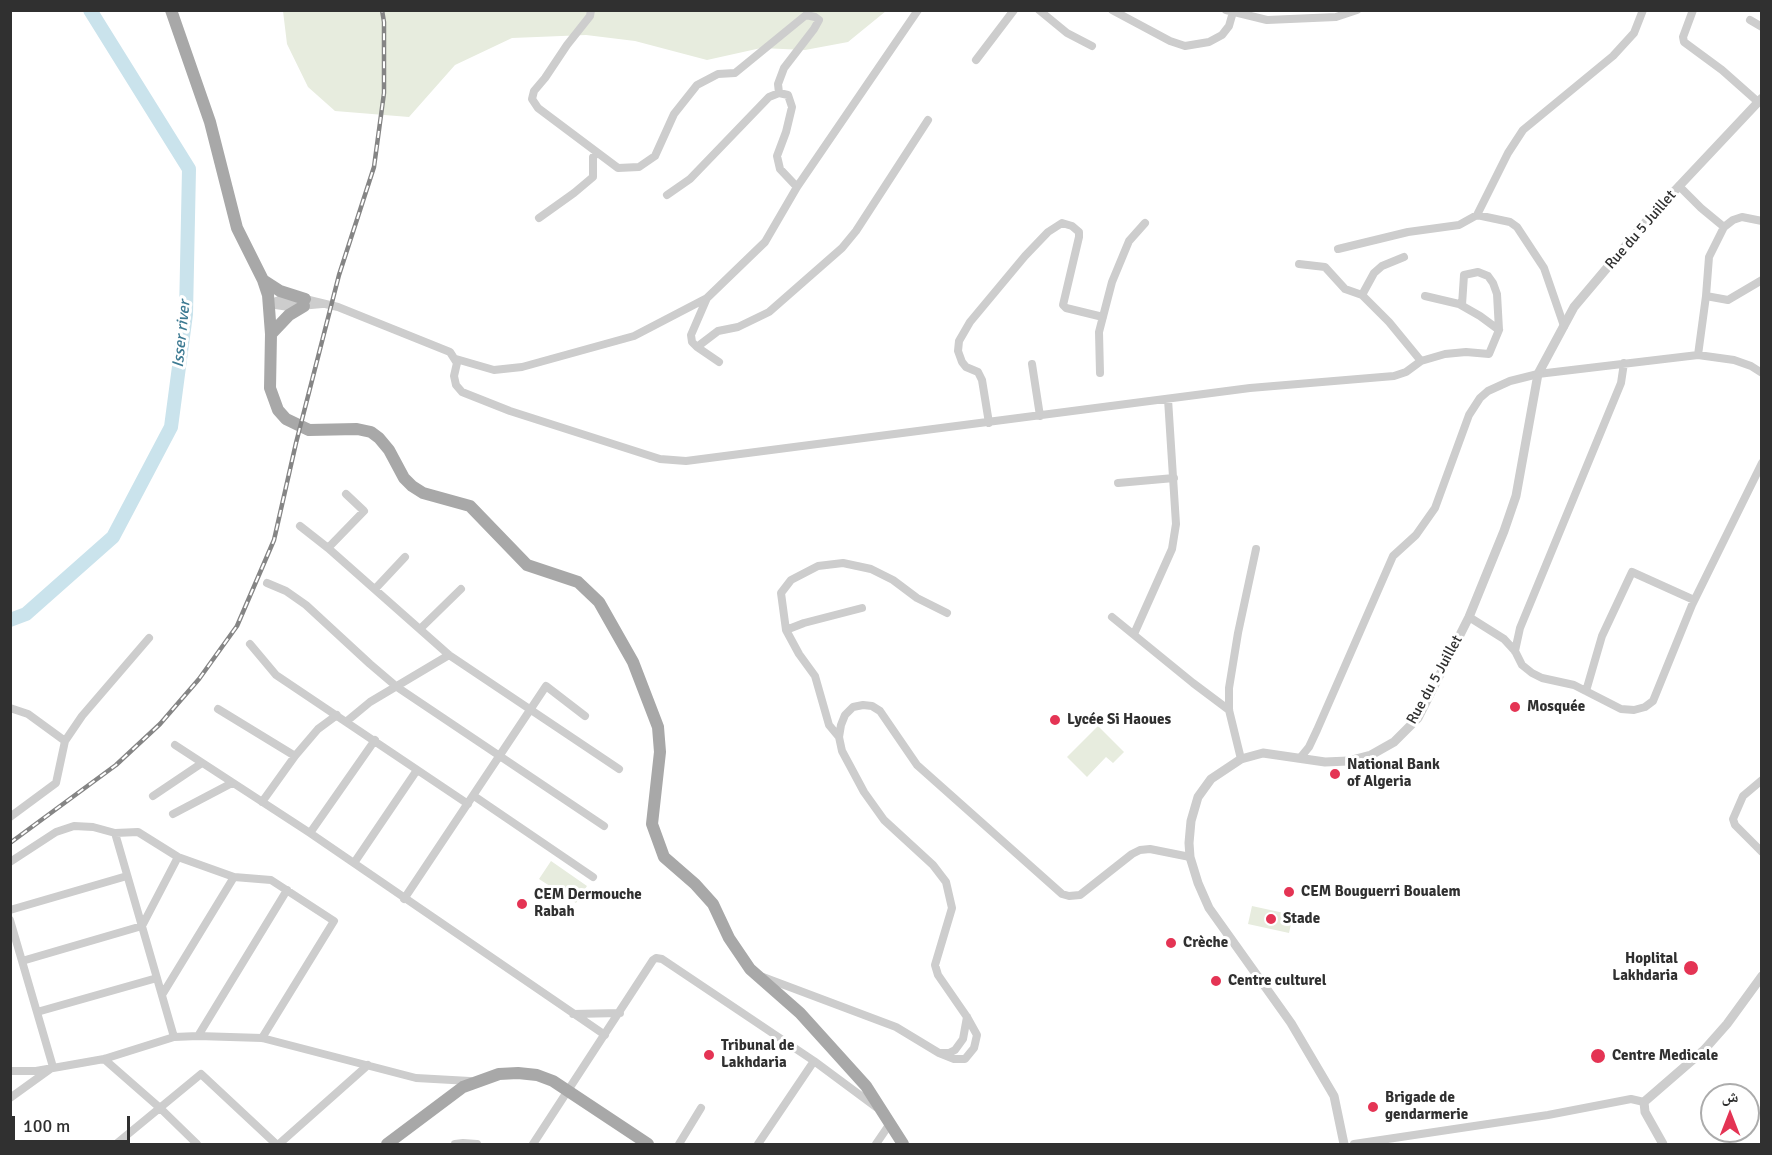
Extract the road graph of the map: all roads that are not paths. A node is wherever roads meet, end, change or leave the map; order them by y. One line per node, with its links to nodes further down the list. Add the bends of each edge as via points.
1 (171, 10): 30 (main road, via 210,122 237,228)
2 (591, 10): 18 (street, via 532,99 538,108)
3 (918, 10): 20 (street)
4 (1014, 10): 14 (street)
5 (1039, 10): 13 (street, via 1067,33)
6 (1112, 10): 10 (street, via 1185,46 1209,42 1222,35 1229,26)
7 (1357, 10): 10 (street, via 1336,17 1267,20)
8 (1644, 10): 22 (street, via 1634,33 1613,56 1523,130)
9 (1693, 10): 16 (street, via 1684,42)
10 (1229, 11)
11 (1750, 20): 12 (street)
12 (1761, 27)
13 (1092, 46)
14 (976, 60)
15 (779, 93): 18 (street, via 784,68 814,30 819,20 815,17 806,15 735,73 718,74 697,86 674,114 655,156 639,167 618,168); 20 (street, via 788,95 792,107 777,156 780,169); 21 (street, via 769,98 690,179)
16 (1759, 99): 19 (street, Rue du 5 Juillet)
17 (928, 120): 43 (street, via 842,248 769,312 738,327 718,331)
18 (597, 153): 23 (street, via 593,157 593,177)
19 (1679, 186): 26 (street); 40 (street, Rue du 5 Juillet, via 1574,307)
20 (797, 187): 35 (street, via 765,242)
21 (667, 195)
22 (1477, 215): 27 (street, via 1459,225 1408,232); 40 (street, via 1518,227 1544,268)
23 (539, 218)
24 (1761, 221): 26 (street, via 1742,217)
25 (1145, 223): 39 (street, via 1124,252)
26 (1725, 227): 34 (street, via 1709,257)
27 (1338, 249)
28 (1404, 256): 32 (street, via 1374,273)
29 (1299, 264): 32 (street, via 1325,267 1345,289)
30 (262, 280): 36 (main road); 37 (main road)
31 (1761, 280): 34 (street, via 1728,300)
32 (1362, 296): 46 (street)
33 (1425, 296): 38 (street)
34 (1706, 296): 44 (street)
35 (707, 298): 43 (street, via 691,335); 45 (street, via 634,336 522,367 494,370)
36 (304, 303): 37 (street, via 284,307); 42 (main road); 45 (street, via 338,307 447,350)
37 (269, 304): 42 (main road)
38 (1462, 305): 41 (street); 41 (street, via 1464,275 1478,272 1488,276 1497,294)
39 (1103, 317): 51 (street, via 1098,340); 55 (street, via 1064,305 1079,232 1062,223 1025,256 959,341 962,362 978,372 982,380)
40 (1564, 326): 52 (street, Rue du 5 Juillet)
41 (1499, 330): 46 (street, via 1489,354 1445,354)
42 (271, 334): 124 (main road, via 270,388 286,419 309,430 370,432 389,450 412,486 423,493 470,506 527,566 578,582 599,602 633,662 658,727 660,752 652,824 657,842 664,857 714,904 729,938)
43 (697, 347): 47 (street)
44 (1698, 355): 49 (street); 50 (street, via 1734,360)
45 (456, 359): 55 (street, via 454,381 462,392 660,459 686,461)
46 (1421, 361): 53 (street, via 1394,376)
47 (719, 362)
48 (1032, 363): 54 (street)
49 (1624, 363): 52 (street); 77 (street, via 1621,383 1524,617)
50 (1760, 370)
51 (1100, 373)
52 (1538, 374): 71 (street, Rue du 5 Juillet, via 1516,496); 94 (street, via 1497,386 1480,398 1469,415 1435,508 1416,535 1393,556 1317,730)
53 (1168, 399): 54 (street); 57 (street)
54 (1040, 416): 55 (street)
55 (989, 423)
56 (1761, 463): 67 (street)
57 (1174, 478): 58 (street); 74 (street, via 1176,524 1172,549)
58 (1118, 483)
59 (346, 494): 61 (street, via 364,511)
60 (300, 526): 61 (street)
61 (328, 548): 65 (street)
62 (1256, 549): 84 (street, via 1238,633)
63 (405, 556): 65 (street)
64 (267, 583): 79 (street, via 306,605)
65 (375, 589): 72 (street)
66 (461, 589): 72 (street)
67 (1695, 600): 80 (street, via 1653,701 1634,710 1620,709); 80 (street, via 1632,572 1602,636)
68 (862, 608): 73 (street)
69 (947, 613): 73 (street, via 871,569 843,563 818,566 790,580 781,593)
70 (1112, 617): 74 (street)
71 (1468, 617): 77 (street, via 1504,639); 94 (street, Rue du 5 Juillet, via 1418,718 1394,742 1348,761)
72 (420, 629): 78 (street)
73 (786, 630): 88 (street, via 815,676 830,725)
74 (1134, 634): 84 (street)
75 (149, 638): 90 (street, via 82,716)
76 (250, 644): 85 (street, via 276,675)
77 (1515, 651): 80 (street, via 1522,665 1532,673)
78 (449, 655): 79 (street); 83 (street)
79 (397, 687): 87 (street); 93 (street)
80 (1587, 691)
81 (10, 708): 90 (street, via 28,714)
82 (218, 709): 92 (street)
83 (531, 709): 86 (street, via 546,686); 93 (street); 97 (street)
84 (1229, 710): 95 (street)
85 (338, 715): 87 (street); 92 (street, via 318,729)
86 (585, 716)
87 (347, 721): 89 (street)
88 (839, 736): 112 (street, via 845,715 853,707 872,706 880,711 916,765 1062,894 1080,895 1140,850); 131 (street, via 842,751 884,820 946,882 952,908 935,964 938,975)
89 (375, 740): 98 (street); 109 (street)
90 (66, 741): 106 (street, via 56,783)
91 (175, 745): 96 (street)
92 (295, 756): 103 (street)
93 (501, 756): 102 (street); 107 (street)
94 (1300, 758): 95 (street, Rue du 5 Juillet, via 1263,753)
95 (1241, 759): 112 (street, Rue du 5 Juillet, via 1210,779 1198,797 1191,821)
96 (202, 763): 100 (street); 101 (street)
97 (619, 769)
98 (417, 770): 104 (street); 114 (street)
99 (1761, 780): 110 (street, via 1743,796 1733,819)
100 (232, 783): 103 (street); 105 (street)
101 (153, 796)
102 (474, 796): 104 (street); 117 (street)
103 (262, 802): 109 (street)
104 (468, 804): 119 (street)
105 (173, 814)
106 (10, 817)
107 (604, 826)
108 (115, 833): 111 (street, via 138,832); 113 (street, via 74,826 56,832); 115 (street)
109 (310, 833): 114 (street)
110 (1761, 852)
111 (178, 857): 116 (street); 122 (street)
112 (1190, 857): 162 (street, Rue du 5 Juillet, via 1209,908 1291,1023 1334,1096)
113 (10, 862)
114 (354, 863): 119 (street)
115 (127, 876): 120 (street); 122 (street)
116 (234, 877): 118 (street, via 271,880); 127 (street)
117 (593, 877)
118 (287, 890): 133 (street); 135 (street, via 334,921)
119 (404, 899): 130 (street)
120 (10, 910)
121 (10, 920): 123 (street)
122 (142, 926): 123 (street); 126 (street)
123 (22, 961): 128 (street)
124 (756, 975): 136 (street, via 896,1027); 148 (main road, via 832,1046)
125 (1761, 976): 145 (street, via 1704,1050)
126 (157, 978): 127 (street); 128 (street)
127 (162, 995): 134 (street)
128 (37, 1012): 140 (street)
129 (620, 1013): 130 (street); 132 (street); 138 (street, via 652,960 662,959)
130 (573, 1014): 132 (street)
131 (967, 1017): 136 (street, via 963,1039 955,1050); 136 (street, via 976,1035 974,1048 960,1060)
132 (605, 1035): 143 (street)
133 (198, 1036): 134 (street); 135 (street)
134 (174, 1037): 137 (street)
135 (262, 1038): 139 (street)
136 (939, 1053)
137 (104, 1059): 140 (street); 146 (street)
138 (814, 1061): 148 (street); 159 (street)
139 (368, 1065): 142 (street, via 416,1078); 152 (street)
140 (53, 1067): 141 (street); 144 (street)
141 (10, 1071)
142 (474, 1082): 143 (main road, via 518,1073 537,1075); 153 (main road, via 449,1096)
143 (569, 1090): 156 (street); 157 (main road)
144 (12, 1095)
145 (1644, 1102): 163 (street, via 1631,1099 1548,1116); 164 (street, via 1645,1112)
146 (160, 1108): 150 (street); 151 (street); 152 (street, via 201,1074)
147 (701, 1108): 158 (street)
148 (882, 1112): 149 (main road)
149 (889, 1125): 160 (street); 161 (main road)
150 (116, 1144)
151 (197, 1144)
152 (278, 1144)
153 (387, 1144)
154 (455, 1144): 155 (street)
155 (477, 1144)
156 (533, 1144)
157 (648, 1144)
158 (680, 1144)
159 (758, 1144)
160 (876, 1144)
161 (903, 1144)
162 (1344, 1144)
163 (1354, 1144)
164 (1662, 1144)

